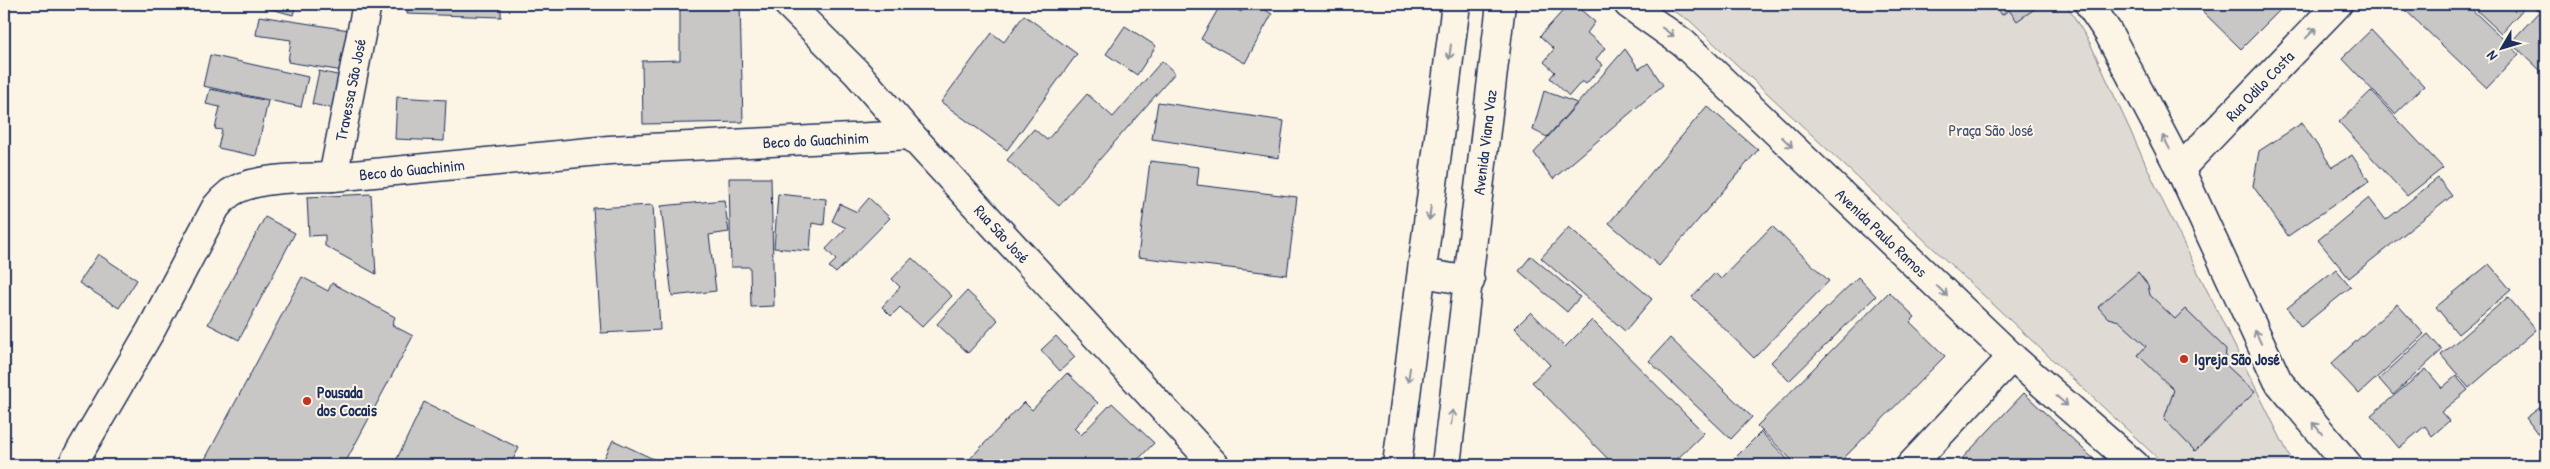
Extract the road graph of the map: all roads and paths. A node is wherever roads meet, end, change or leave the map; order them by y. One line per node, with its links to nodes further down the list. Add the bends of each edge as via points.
1 (367, 4): 10 (street, Travessa São José)
2 (788, 4): 8 (street, Rua São José, via 857,73)
3 (1456, 4): 11 (street, one-way to 11)
4 (1501, 4): 12 (street, Avenida Viana Vaz)
5 (1628, 4): 13 (street, Avenida Paulo Ramos, one-way to 13, via 1683,43)
6 (2089, 4): 9 (street, one-way to 6, via 2108,32)
7 (2338, 4): 9 (street, Rua Odilo Costa, one-way to 7)
8 (911, 135): 10 (street, Beco do Guachinim, via 609,150); 15 (street, Rua São José)
9 (2180, 169): 20 (street, one-way to 9, via 2278,381)
10 (333, 177): 14 (street, Beco do Guachinim, via 259,183 230,193 216,207 151,330)
11 (1422, 273): 12 (street); 16 (street, one-way to 16)
12 (1470, 281): 17 (street, Avenida Viana Vaz, one-way to 12)
13 (2012, 357): 18 (street); 19 (street, Avenida Paulo Ramos, one-way to 19)
14 (72, 465)
15 (1215, 465)
16 (1397, 465)
17 (1446, 465)
18 (1911, 465)
19 (2135, 465)
20 (2348, 465)

